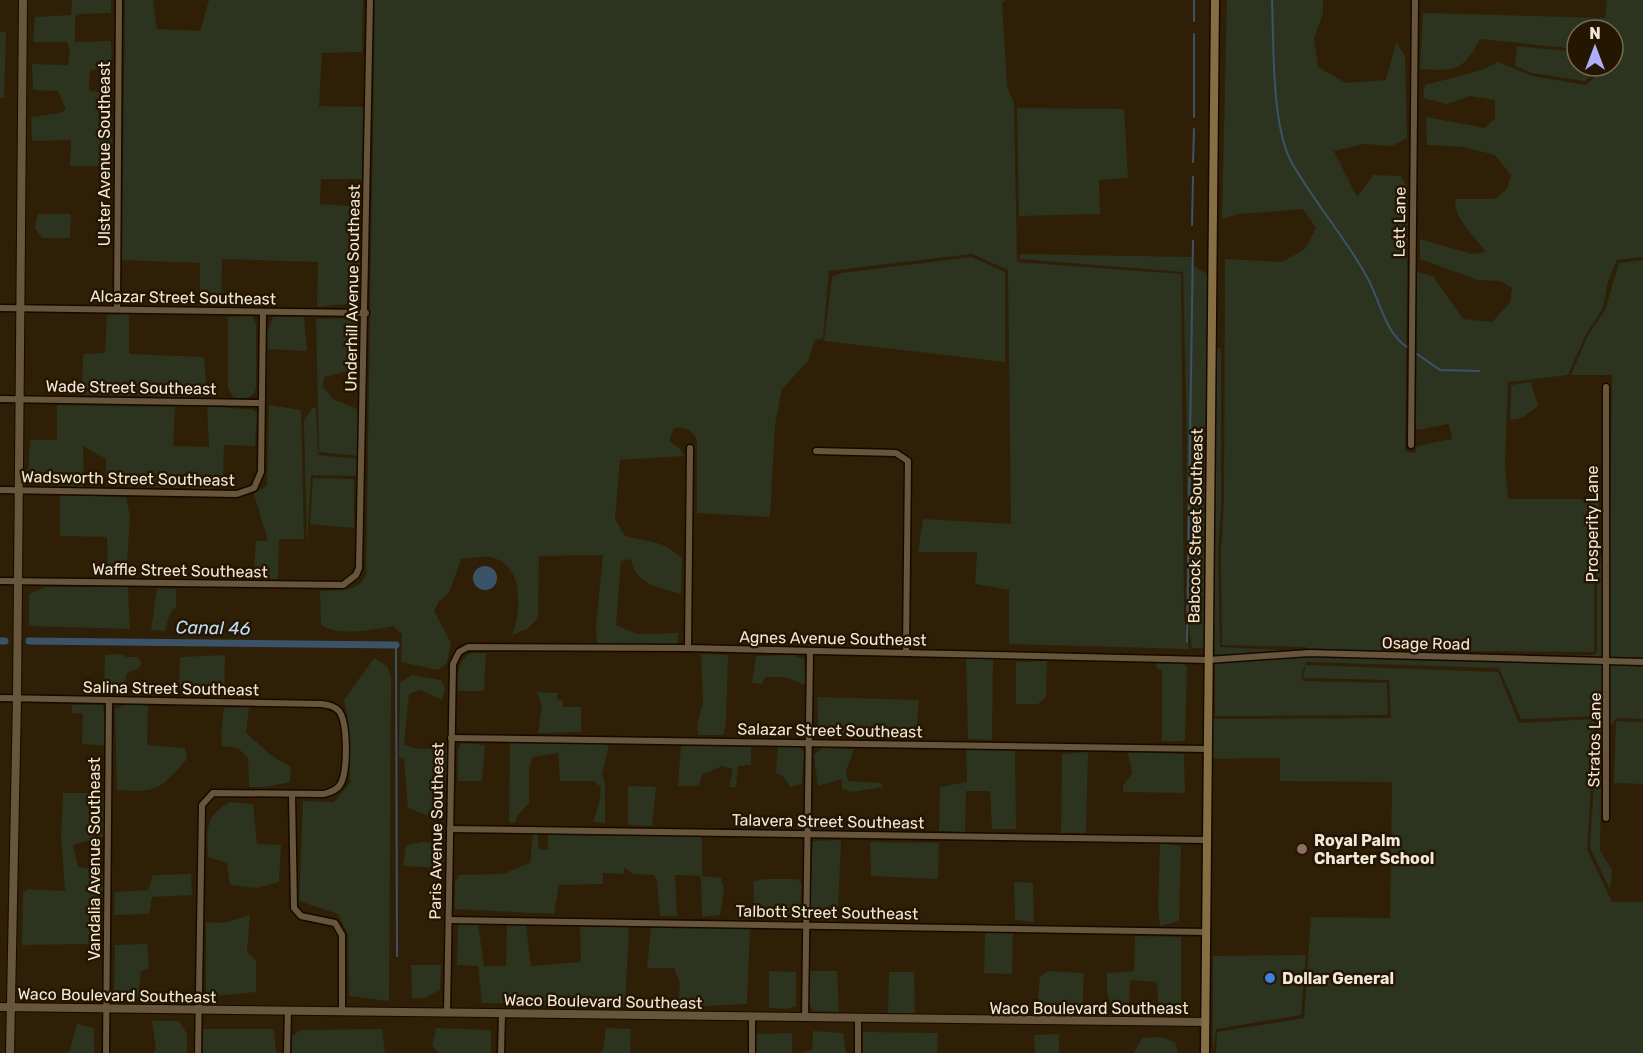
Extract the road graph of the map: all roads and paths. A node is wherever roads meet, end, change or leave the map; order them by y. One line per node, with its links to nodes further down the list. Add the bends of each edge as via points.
1 (23, 0): 7 (street)
2 (119, 0): 8 (street, Ulster Avenue Southeast)
3 (370, 0): 10 (street, Underhill Avenue Southeast)
4 (1215, 0): 27 (main road, Babcock Street Southeast)
5 (1415, 0): 15 (street, Lett Lane)
6 (0, 308): 7 (street, Alcazar Street Southeast)
7 (20, 309): 8 (street, Alcazar Street Southeast); 13 (street)
8 (117, 309): 9 (street, Alcazar Street Southeast)
9 (262, 312): 10 (street, Alcazar Street Southeast); 14 (street)
10 (366, 313): 20 (street, Underhill Avenue Southeast)
11 (1606, 387): 28 (street, Prosperity Lane)
12 (0, 399): 13 (street, Wade Street Southeast)
13 (20, 400): 14 (street, Wade Street Southeast); 19 (street)
14 (261, 403): 19 (street, Wadsworth Street Southeast, via 261,472 254,488 237,494)
15 (1411, 445)
16 (690, 448): 23 (street)
17 (816, 451): 26 (street, via 896,453 906,458)
18 (0, 490): 19 (street, Wadsworth Street Southeast)
19 (18, 490): 22 (street)
20 (356, 575): 22 (street, Waffle Street Southeast, via 342,585)
21 (0, 581): 22 (street, Waffle Street Southeast)
22 (18, 581): 31 (street)
23 (688, 648): 24 (street, Agnes Avenue Southeast, via 476,647); 25 (street, Agnes Avenue Southeast)
24 (459, 652): 33 (street, Paris Avenue Southeast, via 453,664)
25 (810, 652): 26 (street, Agnes Avenue Southeast); 34 (street)
26 (906, 652): 27 (street, Agnes Avenue Southeast)
27 (1208, 660): 28 (street, Osage Road, via 1309,653); 35 (main road, Babcock Street Southeast)
28 (1608, 661): 29 (street, Osage Road); 37 (street, Stratos Lane)
29 (1643, 662)
30 (0, 698): 31 (street, Salina Street Southeast)
31 (17, 698): 32 (street, Salina Street Southeast); 45 (street)
32 (109, 700): 36 (street, Salina Street Southeast, via 332,705 346,726 340,785 324,794); 46 (street, Vandalia Avenue Southeast)
33 (451, 738): 34 (street, Salazar Street Southeast); 38 (street, Paris Avenue Southeast)
34 (810, 743): 35 (street, Salazar Street Southeast); 39 (street)
35 (1208, 749): 40 (main road, Babcock Street Southeast)
36 (292, 794): 47 (street, via 213,793 202,805); 49 (street, via 294,908 301,916 335,923 342,935)
37 (1606, 818)
38 (450, 829): 39 (street, Talavera Street Southeast); 41 (street, Paris Avenue Southeast)
39 (808, 834): 40 (street, Talavera Street Southeast); 42 (street)
40 (1206, 840): 43 (main road, Babcock Street Southeast)
41 (449, 920): 42 (street, Talbott Street Southeast); 50 (street, Paris Avenue Southeast)
42 (807, 925): 43 (street, Talbott Street Southeast); 53 (street)
43 (1205, 932): 55 (main road, Babcock Street Southeast)
44 (0, 1007): 45 (street, Waco Boulevard Southeast)
45 (11, 1008): 46 (street, Waco Boulevard Southeast); 56 (street)
46 (107, 1008): 47 (street, Waco Boulevard Southeast); 57 (street, Vandalia Avenue Southeast)
47 (199, 1010): 48 (street, Waco Boulevard Southeast); 58 (street)
48 (288, 1010): 49 (street, Waco Boulevard Southeast); 59 (street)
49 (342, 1011): 50 (street, Waco Boulevard Southeast)
50 (447, 1012): 51 (street, Waco Boulevard Southeast)
51 (501, 1013): 52 (street, Waco Boulevard Southeast); 60 (street)
52 (752, 1017): 53 (street, Waco Boulevard Southeast); 61 (street)
53 (805, 1018): 54 (street, Waco Boulevard Southeast)
54 (858, 1019): 55 (street, Waco Boulevard Southeast); 62 (street)
55 (1205, 1022): 63 (main road, Babcock Street Southeast)
56 (10, 1053)
57 (106, 1053)
58 (198, 1053)
59 (287, 1053)
60 (501, 1053)
61 (752, 1053)
62 (858, 1053)
63 (1205, 1053)

